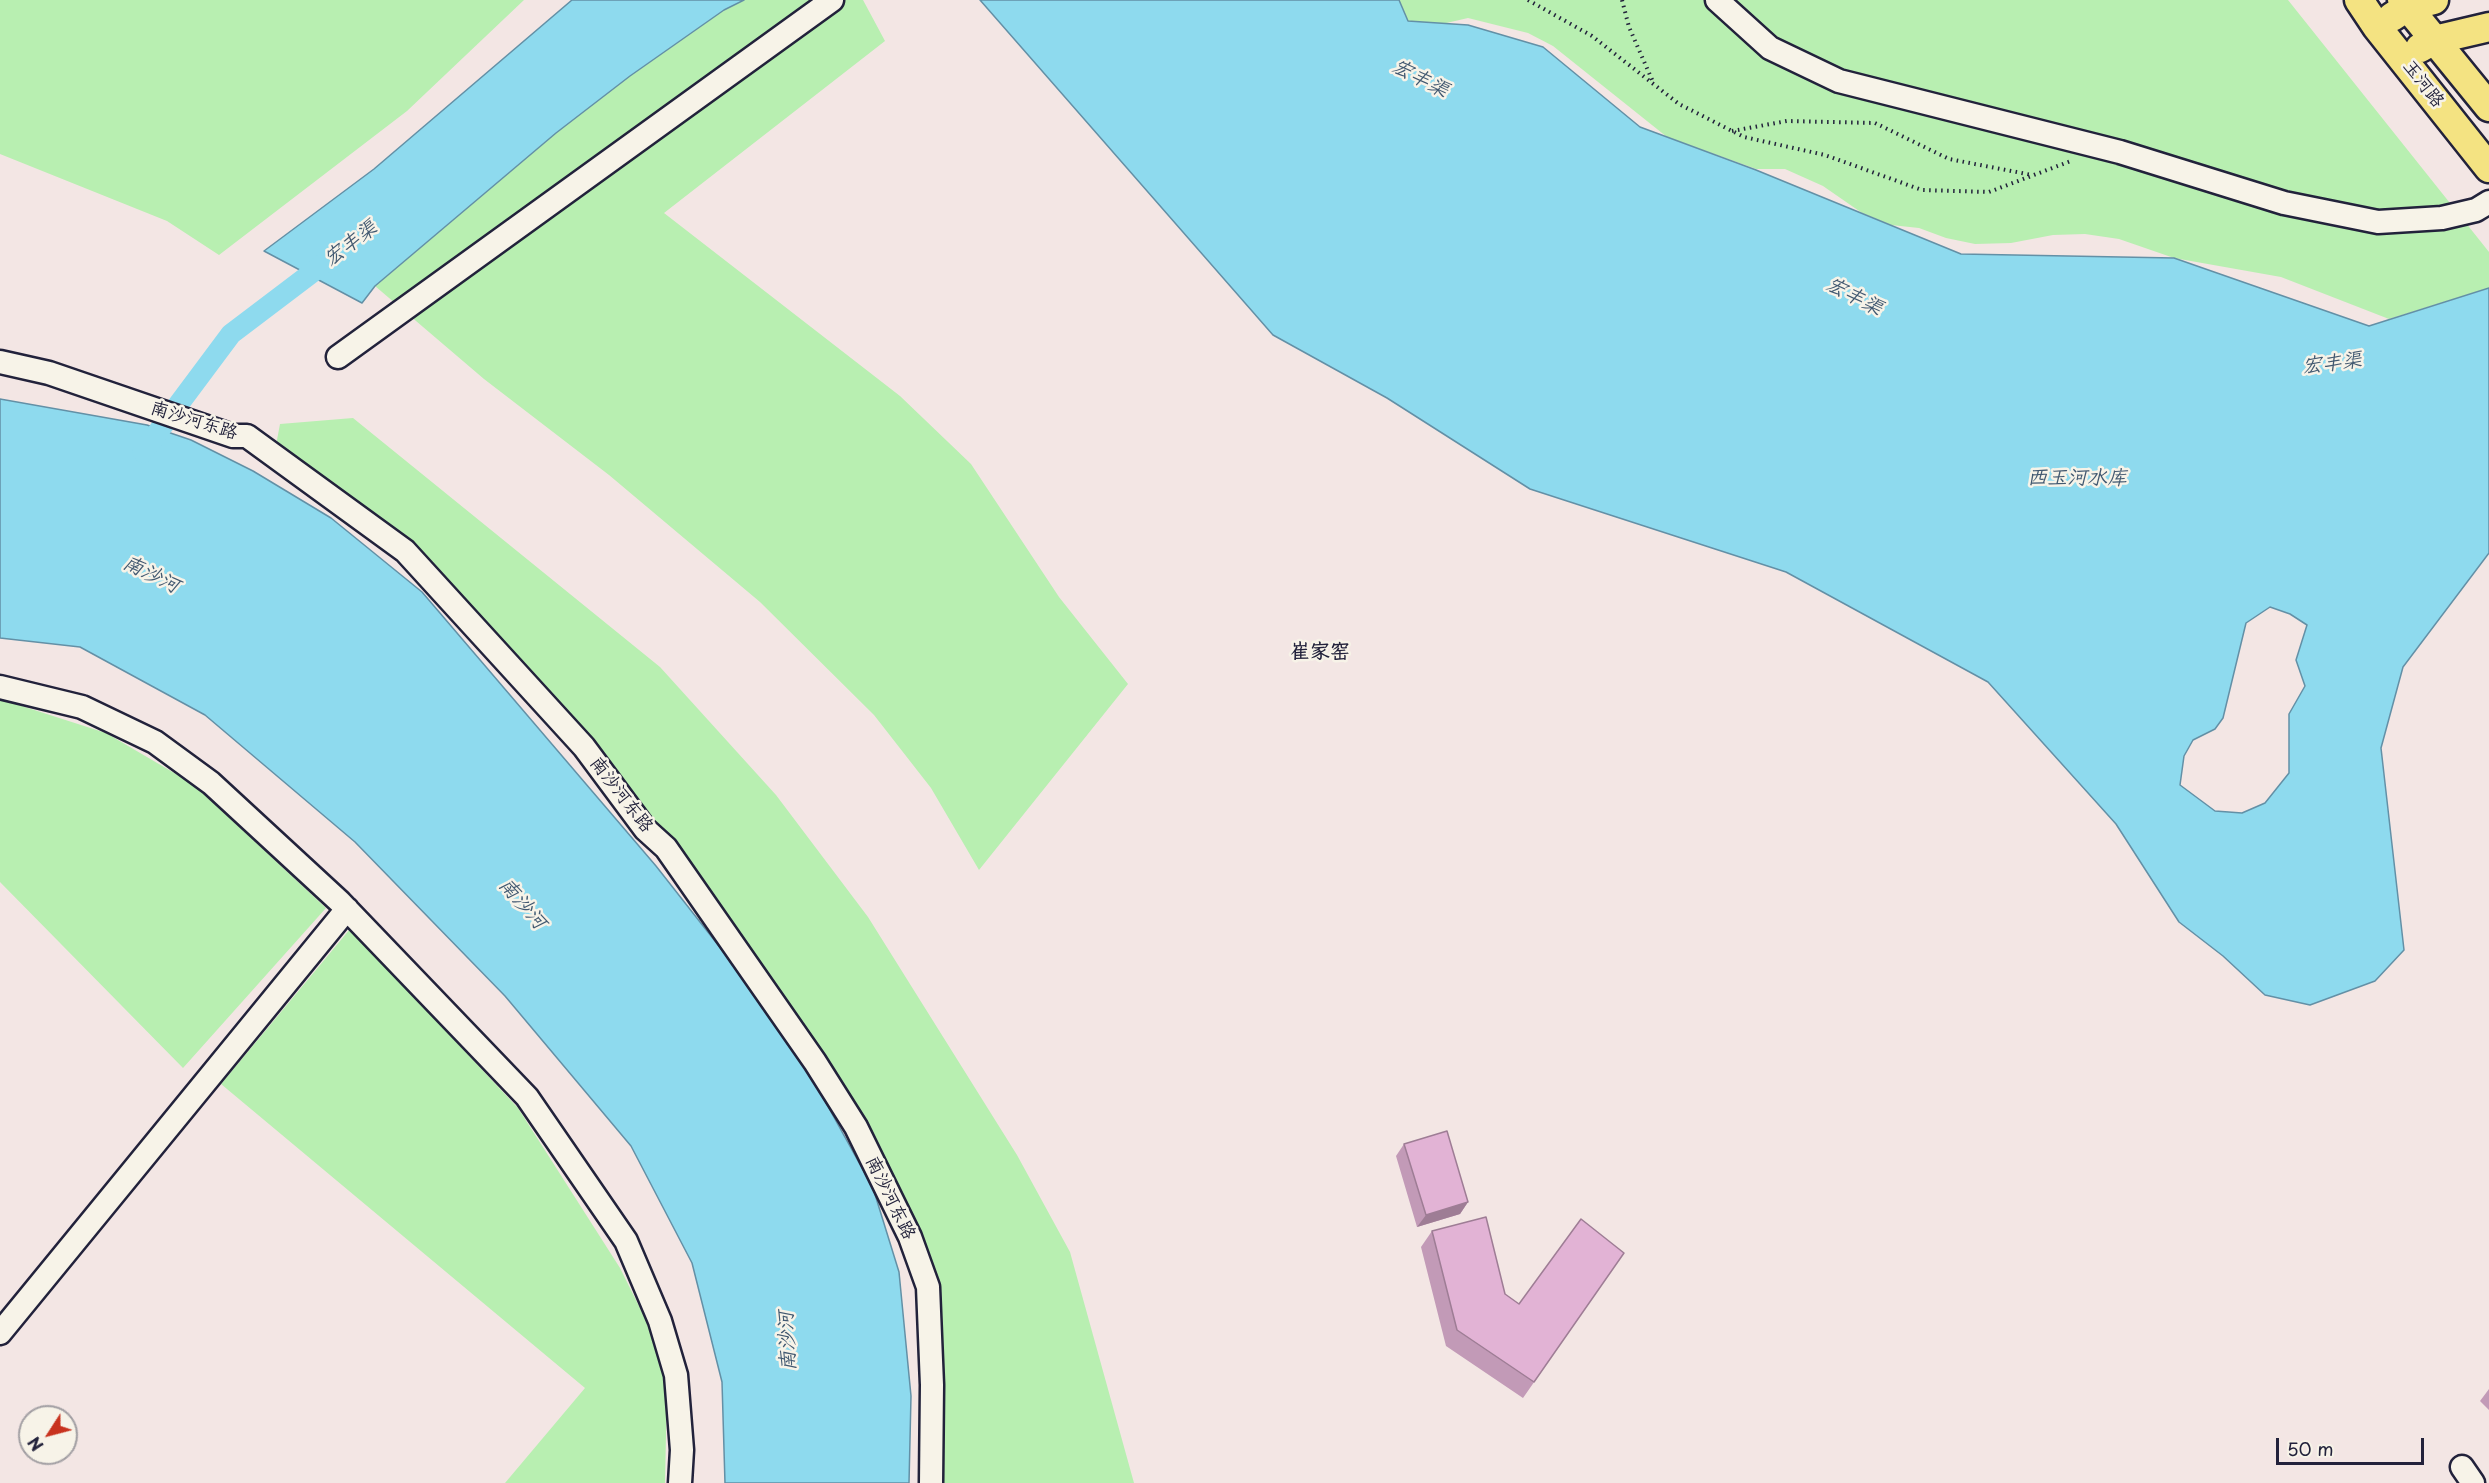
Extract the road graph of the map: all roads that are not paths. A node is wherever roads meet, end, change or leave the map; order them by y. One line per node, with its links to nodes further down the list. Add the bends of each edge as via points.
1 (832, 0): 13 (street)
2 (1717, 0): 12 (street, via 1770,48 1839,81 2105,149 2284,203 2378,222 2442,218 2476,210)
3 (2359, 0): 6 (main road, 玉河路)
4 (2434, 0): 5 (main road)
5 (2404, 4): 6 (main road); 8 (main road, 玉河路)
6 (2377, 27): 9 (main road, 玉河路)
7 (2489, 27): 8 (main road)
8 (2434, 39): 9 (main road); 10 (main road, 玉河路)
9 (2403, 58): 11 (main road, 玉河路)
10 (2489, 107)
11 (2489, 168)
12 (2489, 202)
13 (338, 357)
14 (0, 362): 19 (street, 南沙河东路, via 49,373 233,436 247,436 405,551 584,747 645,829 666,848 814,1062 855,1127 910,1237 928,1287)
15 (0, 687): 16 (street, via 82,707 154,742 211,783)
16 (347, 909): 17 (street); 18 (street, via 527,1097 626,1240 660,1322 676,1375 682,1450)
17 (0, 1334)
18 (680, 1483)
19 (931, 1483)

